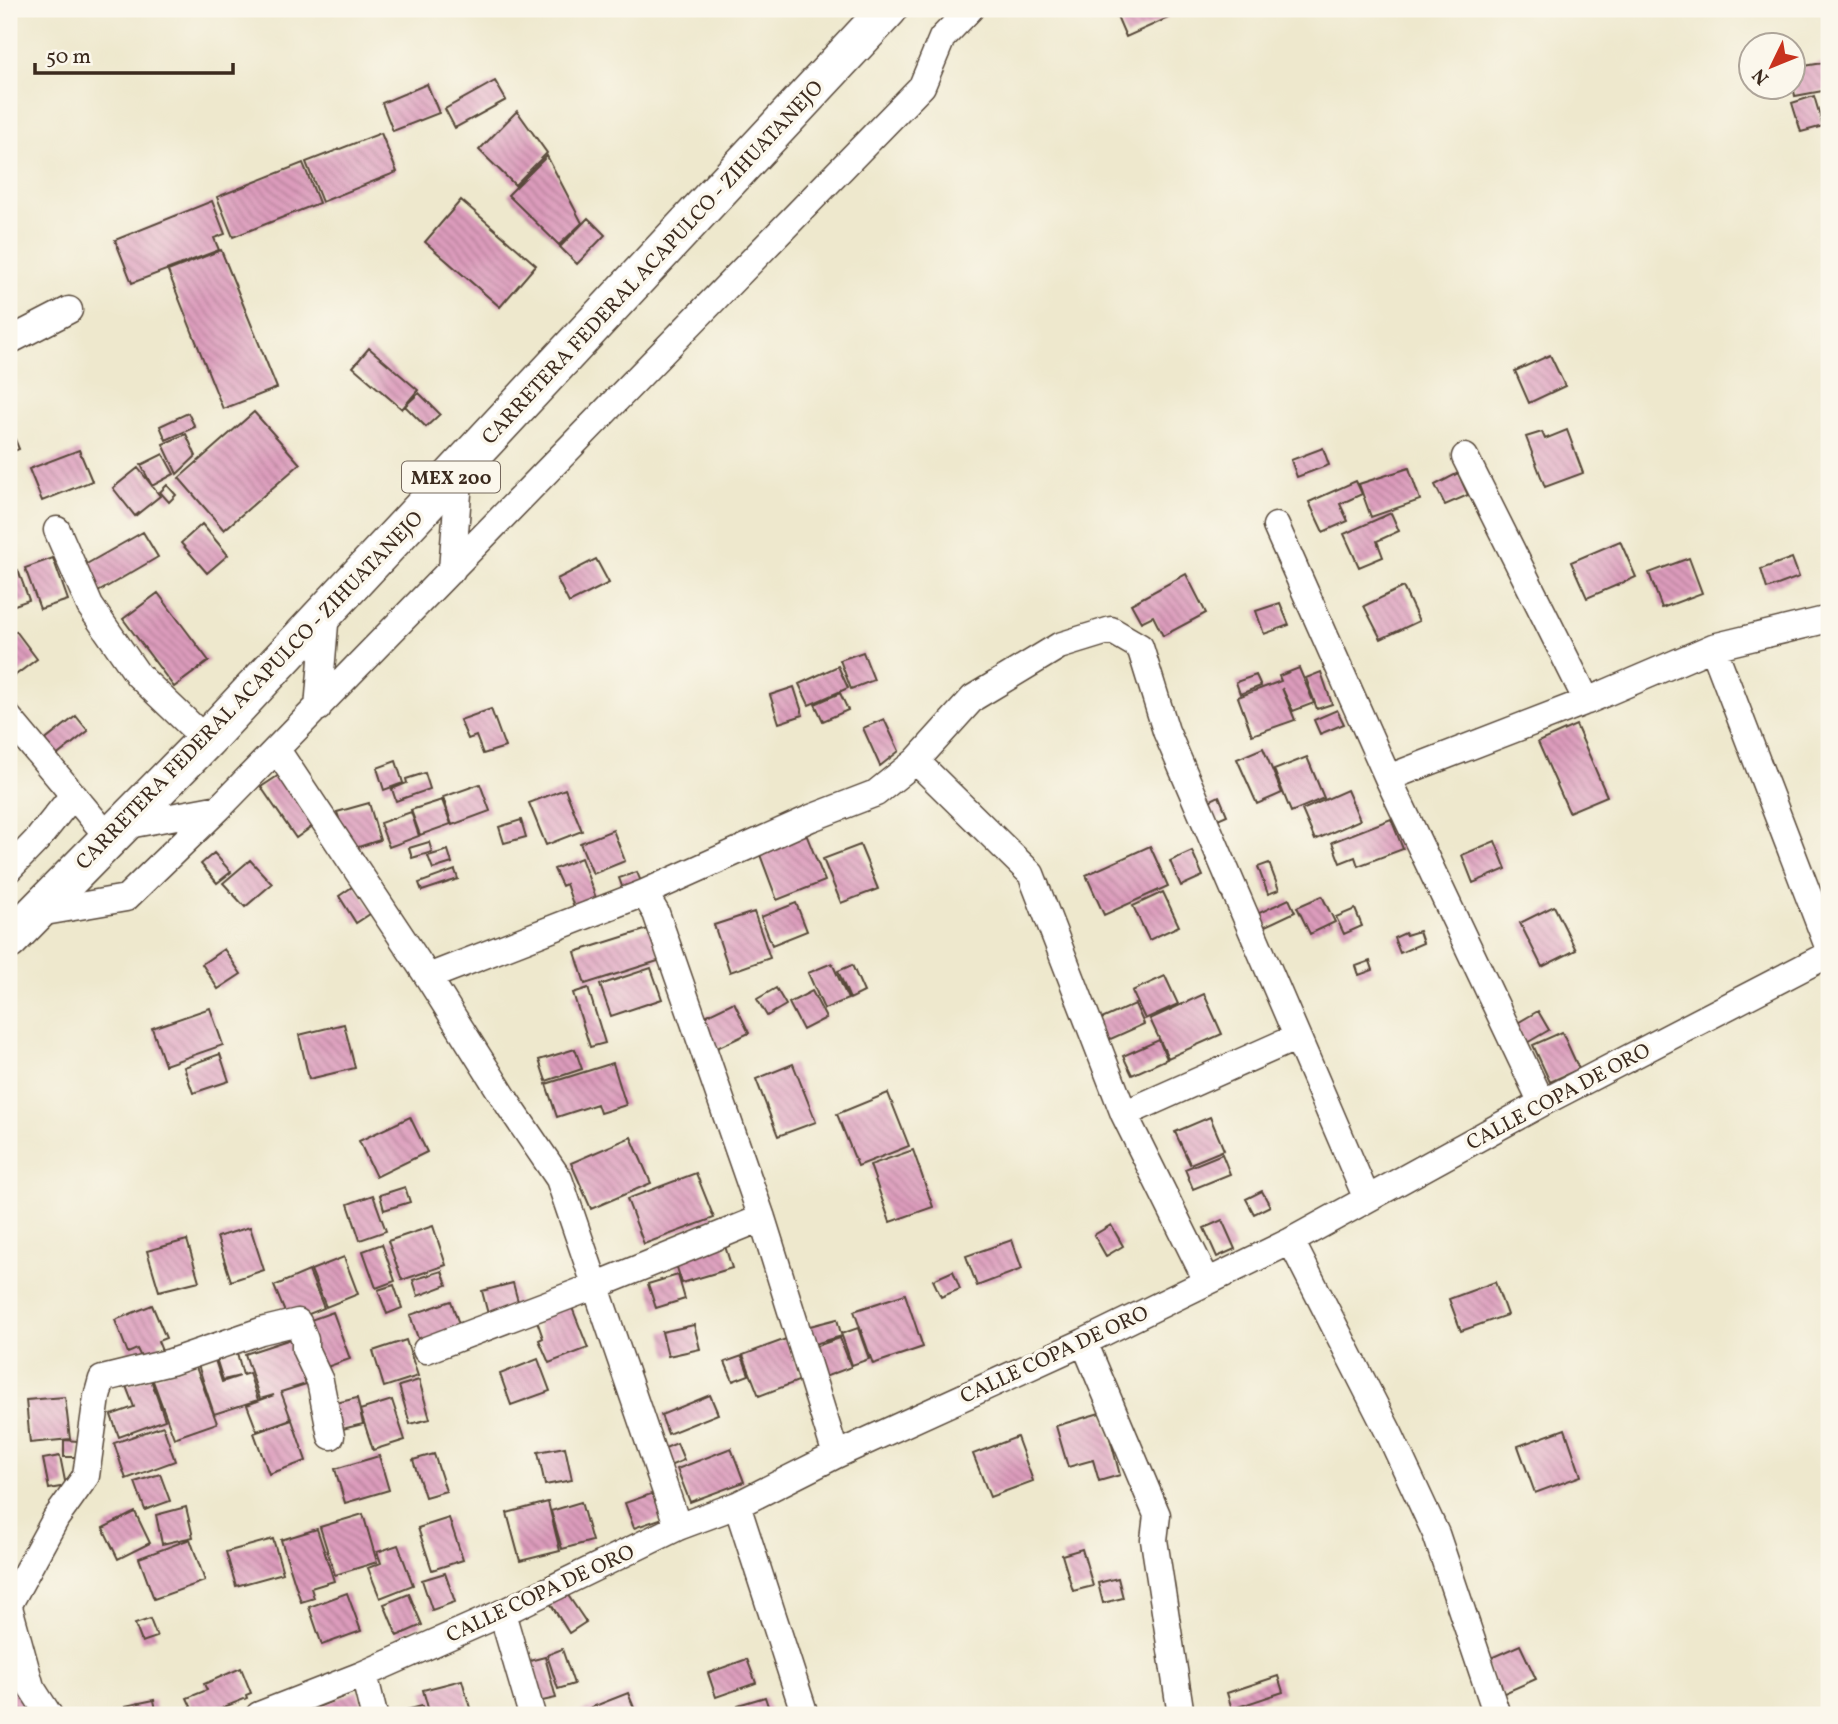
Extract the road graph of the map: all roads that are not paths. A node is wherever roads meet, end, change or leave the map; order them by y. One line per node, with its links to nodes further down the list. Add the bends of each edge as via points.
1 (888, 9): 6 (main road, CARRETERA FEDERAL ACAPULCO - ZIHUATANEJO / MEX 200)
2 (970, 9): 9 (street, via 942,38 922,86)
3 (69, 310): 4 (street)
4 (9, 341)
5 (1465, 457): 13 (street)
6 (460, 468): 9 (street); 10 (main road, CARRETERA FEDERAL ACAPULCO - ZIHUATANEJO / MEX 200)
7 (1276, 526): 19 (street)
8 (57, 530): 16 (street, via 90,606 138,675)
9 (452, 570): 14 (street)
10 (326, 611): 14 (street); 16 (main road, CARRETERA FEDERAL ACAPULCO - ZIHUATANEJO / MEX 200)
11 (1829, 619): 12 (street)
12 (1713, 647): 13 (street); 26 (street)
13 (1587, 701): 19 (street)
14 (318, 708): 17 (street)
15 (9, 718): 20 (street)
16 (206, 740): 22 (main road, CARRETERA FEDERAL ACAPULCO - ZIHUATANEJO / MEX 200)
17 (277, 750): 21 (street); 28 (street)
18 (916, 761): 24 (street, via 876,793); 29 (street, via 972,698 1059,646 1111,630 1140,647 1166,732); 31 (street, via 1031,874)
19 (1388, 778): 30 (street)
20 (73, 795): 22 (street); 23 (street)
21 (219, 808): 22 (street); 25 (street, via 126,898)
22 (116, 832): 25 (main road, CARRETERA FEDERAL ACAPULCO - ZIHUATANEJO / MEX 200)
23 (9, 869)
24 (644, 893): 28 (street); 33 (street, via 656,913)
25 (21, 927)
26 (1829, 949)
27 (1829, 954): 30 (street, CALLE COPA DE ORO)
28 (428, 977): 36 (street, via 559,1179)
29 (1297, 1037): 31 (street); 32 (street)
30 (1542, 1104): 32 (street, CALLE COPA DE ORO)
31 (1124, 1114): 35 (street)
32 (1367, 1199): 34 (street, CALLE COPA DE ORO)
33 (762, 1218): 36 (street); 40 (street)
34 (1291, 1241): 35 (street, CALLE COPA DE ORO); 52 (street, via 1436,1534)
35 (1207, 1281): 37 (street, CALLE COPA DE ORO)
36 (595, 1286): 38 (street); 42 (street)
37 (1084, 1342): 40 (street, CALLE COPA DE ORO); 51 (street, via 1157,1515 1154,1540)
38 (426, 1350)
39 (331, 1436): 43 (street, via 320,1381 298,1322 102,1379 86,1476 56,1518)
40 (836, 1455): 41 (street, CALLE COPA DE ORO)
41 (737, 1505): 42 (street, CALLE COPA DE ORO); 50 (street)
42 (678, 1527): 44 (street, CALLE COPA DE ORO)
43 (9, 1606): 46 (street, via 31,1688)
44 (502, 1614): 45 (street, CALLE COPA DE ORO); 49 (street)
45 (364, 1674): 47 (street, CALLE COPA DE ORO); 48 (street)
46 (49, 1715)
47 (259, 1715)
48 (374, 1715)
49 (532, 1715)
50 (805, 1715)
51 (1181, 1715)
52 (1497, 1715)

